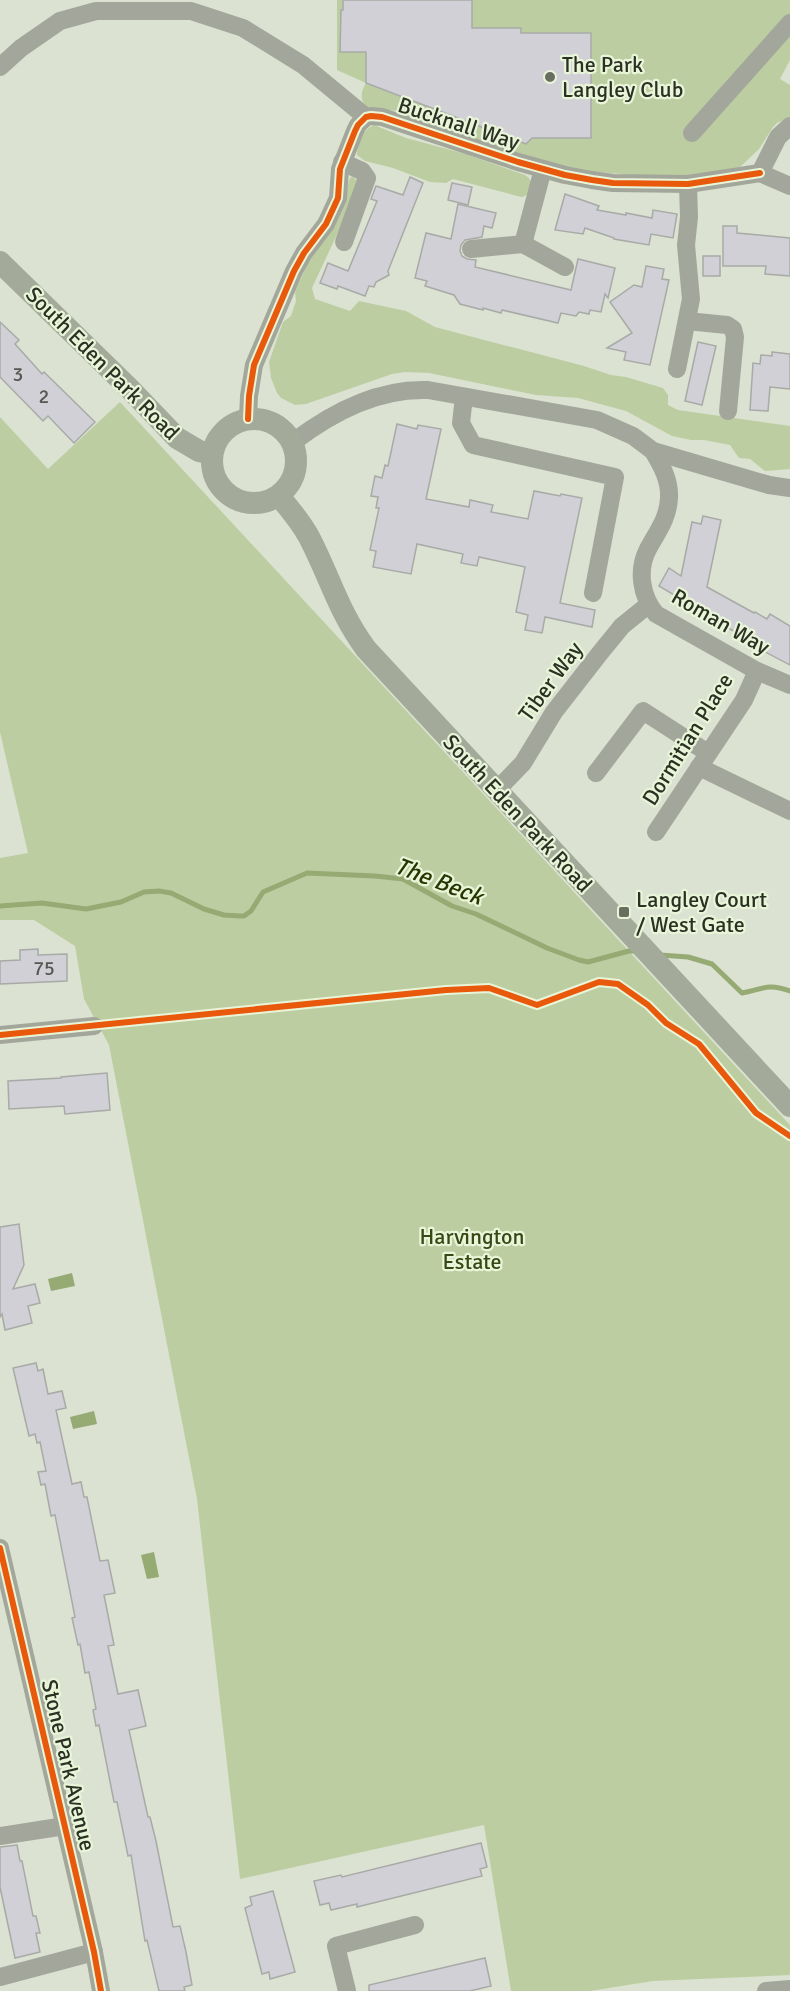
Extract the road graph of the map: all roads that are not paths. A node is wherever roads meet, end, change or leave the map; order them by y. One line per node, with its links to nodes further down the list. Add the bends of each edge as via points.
1 (790, 23): 5 (street)
2 (0, 67): 3 (street, via 60,21 96,11 191,11 243,27 303,65)
3 (366, 117): 6 (street, Bucknall Way, via 358,125); 7 (street, Bucknall Way, via 382,117)
4 (790, 126): 8 (street, via 778,137)
5 (692, 134)
6 (342, 162): 11 (street, via 362,171 367,178); 20 (street, Bucknall Way, via 338,198 326,224 294,271 254,365)
7 (543, 169): 9 (street, Bucknall Way, via 603,182); 12 (street)
8 (760, 173): 9 (street, Bucknall Way); 10 (street)
9 (688, 184): 16 (street, via 686,245 691,299)
10 (790, 186)
11 (344, 242)
12 (523, 244): 13 (street); 15 (street)
13 (471, 249)
14 (0, 262): 23 (main road, South Eden Park Road, via 177,438)
15 (565, 267)
16 (687, 321): 17 (street); 19 (street, via 733,328)
17 (677, 369)
18 (464, 397): 21 (street, via 406,389 369,398); 22 (street, via 597,420 633,436); 26 (street, via 461,423 473,445 615,477)
19 (728, 411)
20 (248, 419): 21 (main road, via 272,423); 23 (main road, via 227,427 215,442)
21 (293, 442): 25 (main road, via 296,465 287,488)
22 (653, 451): 24 (street); 27 (street, Roman Way, via 662,466 669,498 666,516 642,565)
23 (212, 454): 25 (main road, via 215,480 231,497 256,503)
24 (790, 488)
25 (279, 496): 32 (main road, South Eden Park Road, via 310,537 355,633)
26 (593, 592)
27 (648, 605): 28 (street, Roman Way, via 656,614); 32 (street, Tiber Way, via 622,626 554,712 523,763)
28 (758, 671): 29 (street, Roman Way); 30 (street, Dormitian Place, via 744,700)
29 (790, 685)
30 (704, 760): 31 (street, via 643,711); 33 (street); 34 (street, Dormitian Place)
31 (596, 773)
32 (497, 790): 37 (main road, South Eden Park Road)
33 (790, 811)
34 (656, 832)
35 (94, 1026): 36 (street)
36 (0, 1035)
37 (790, 1106)
38 (0, 1548): 39 (street, Stone Park Avenue)
39 (64, 1826): 40 (street); 42 (street, Stone Park Avenue)
40 (0, 1836)
41 (416, 1925): 46 (street, via 336,1946)
42 (94, 1952): 43 (street); 45 (street, Stone Park Avenue)
43 (0, 1977)
44 (790, 1989): 47 (street)
45 (101, 1991)
46 (346, 1991)
47 (766, 1991)

